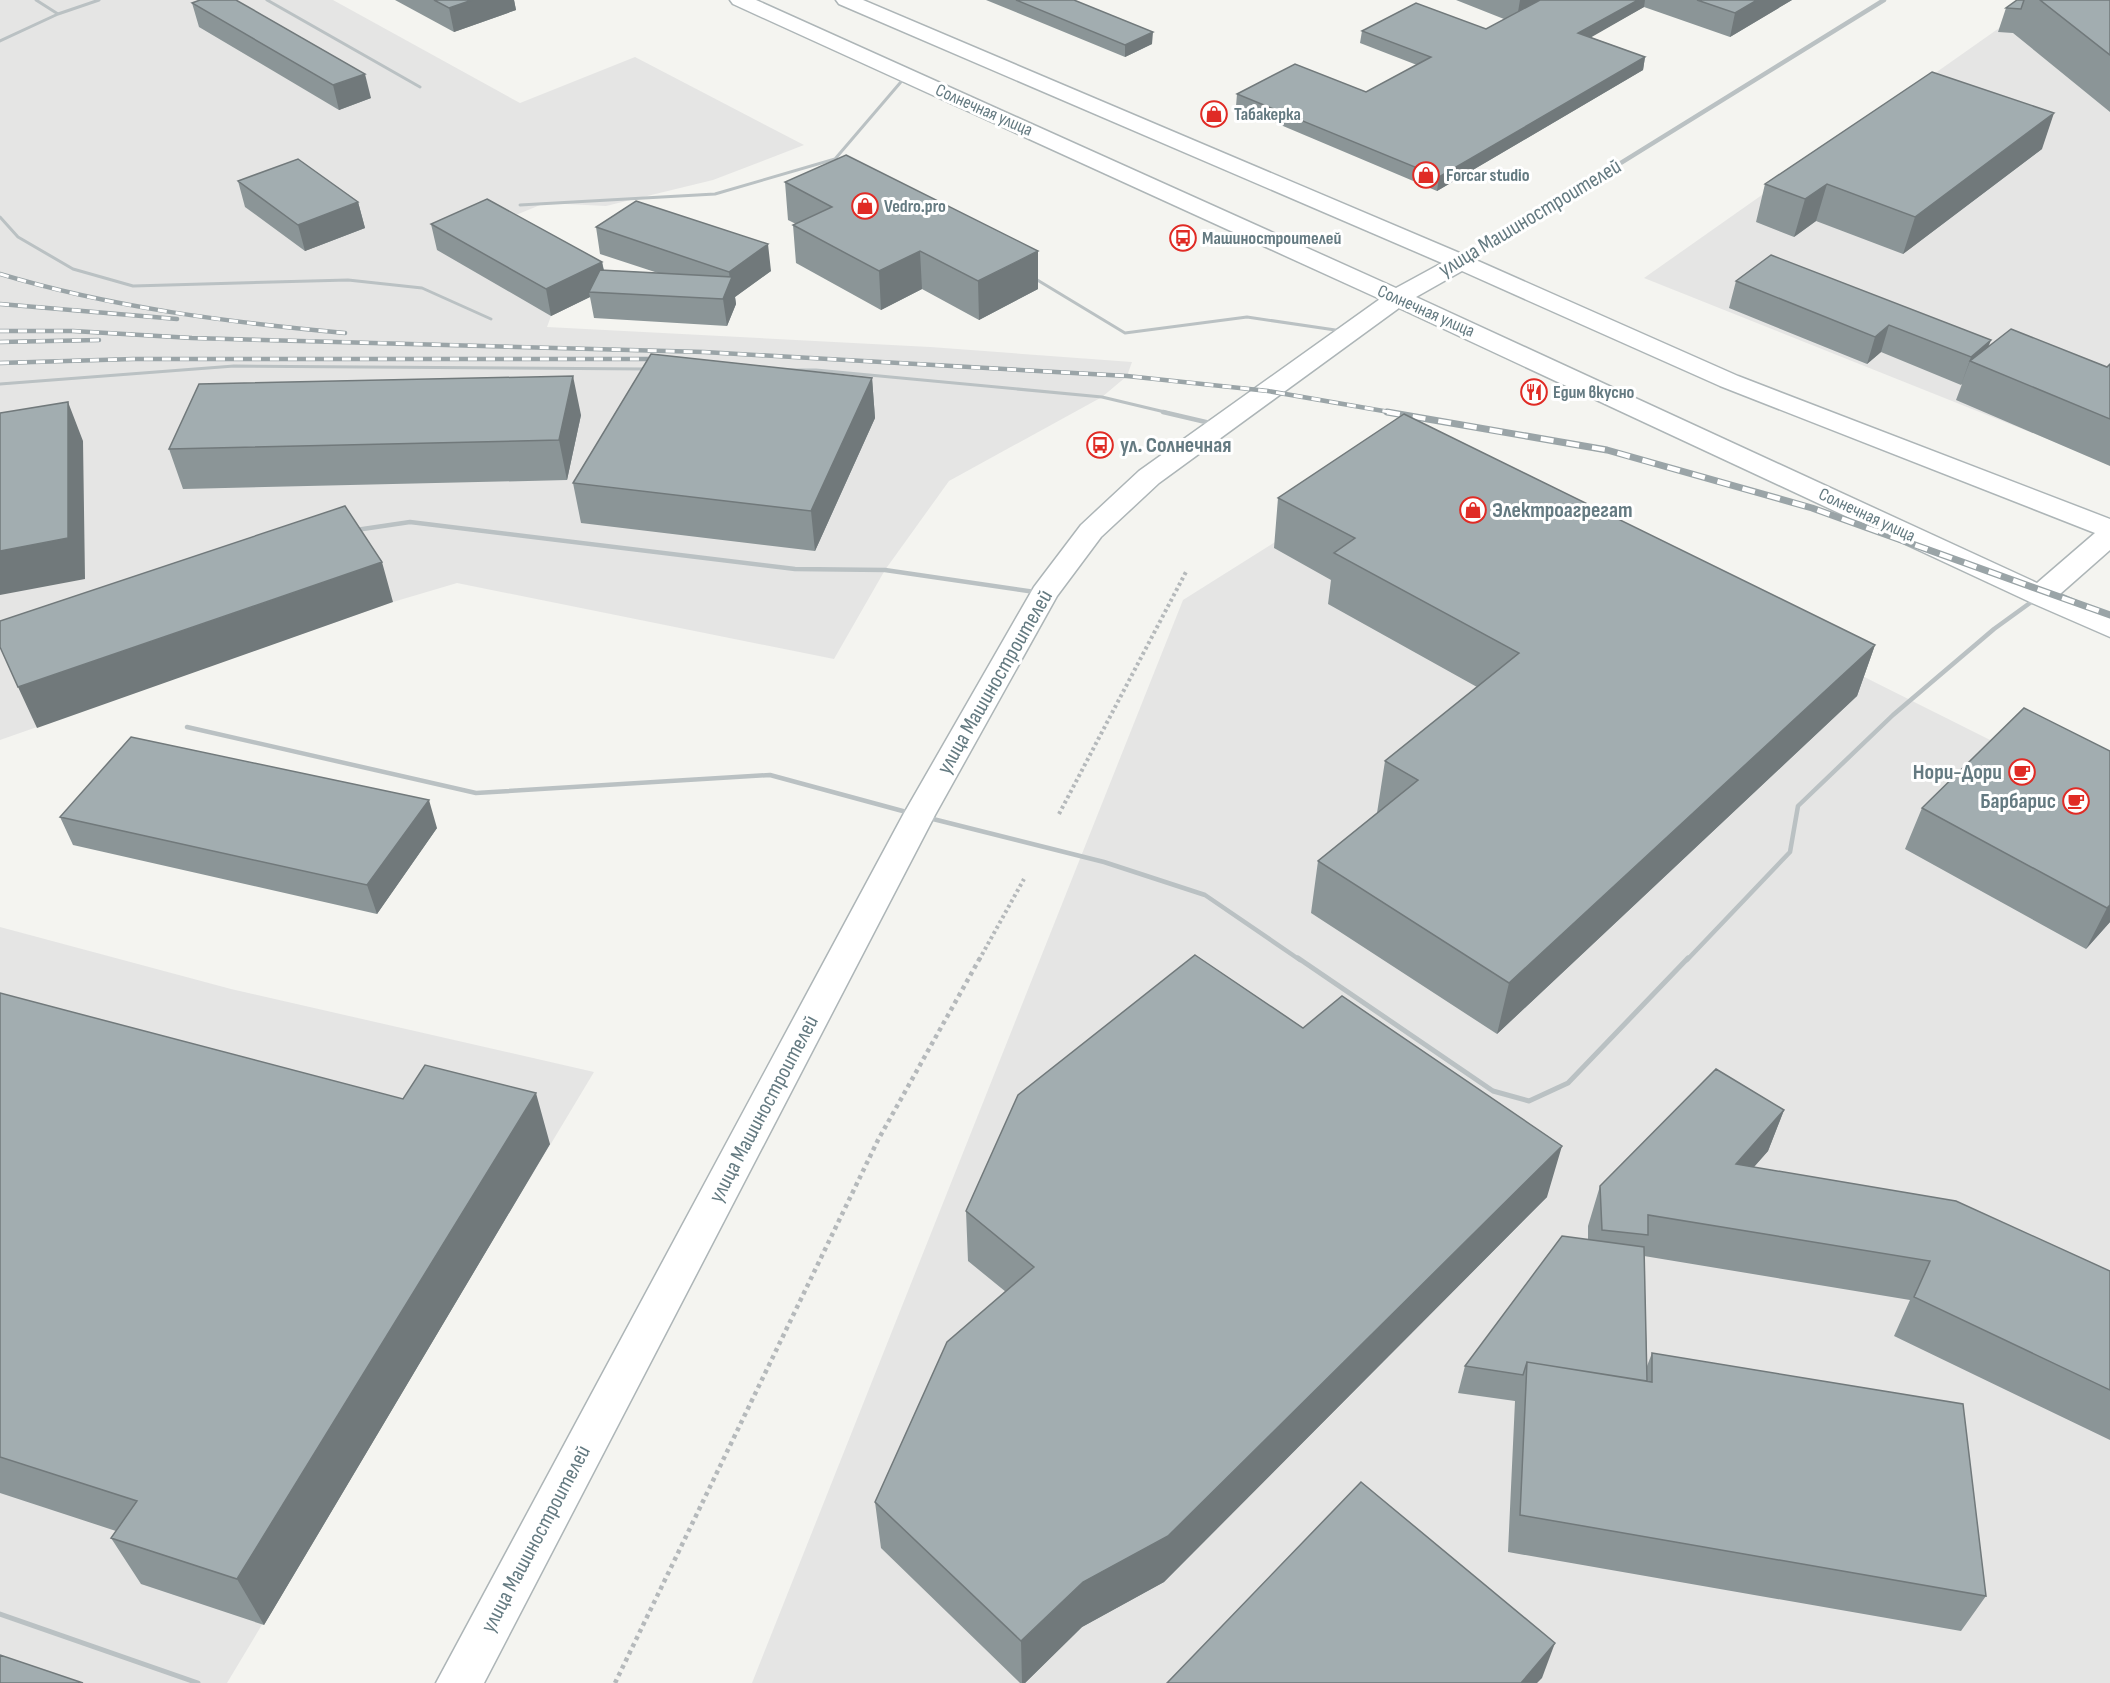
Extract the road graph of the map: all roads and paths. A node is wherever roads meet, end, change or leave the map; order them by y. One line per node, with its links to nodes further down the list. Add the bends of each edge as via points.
1 (36, 0): 7 (lane)
2 (99, 0): 7 (lane)
3 (267, 0): 10 (lane)
4 (740, 0): 9 (main road, Солнечная улица)
5 (846, 0): 15 (main road)
6 (1884, 0): 15 (street, улица Машиностроителей)
7 (58, 14): 8 (lane)
8 (0, 41)
9 (907, 76): 11 (lane); 17 (main road, Солнечная улица)
10 (420, 87)
11 (835, 159): 12 (lane); 13 (lane, via 715,194)
12 (845, 165)
13 (520, 205)
14 (0, 217): 18 (lane, via 18,237 73,269 133,286 348,280 422,288)
15 (1461, 262): 17 (main road, улица Машиностроителей); 24 (main road, via 1729,381)
16 (1025, 273): 19 (lane, via 1125,333 1246,317)
17 (1397, 298): 19 (main road, улица Машиностроителей); 29 (main road, Солнечная улица)
18 (491, 319)
19 (1350, 332): 23 (main road, улица Машиностроителей)
20 (650, 369): 22 (lane, via 234,366)
21 (781, 370): 23 (lane, via 1102,397)
22 (0, 384)
23 (1219, 426): 28 (main road, улица Машиностроителей, via 1149,477 1091,531)
24 (2110, 529)
25 (347, 532): 28 (lane, via 410,522 795,569 885,570)
26 (2110, 535): 29 (main road)
27 (1187, 570): 33 (path)
28 (1044, 593): 32 (main road, улица Машиностроителей)
29 (2040, 596): 30 (main road, Солнечная улица); 33 (lane, via 1893,715 1798,806 1790,852 1568,1083 1529,1101 1493,1091 1205,895)
30 (2110, 628)
31 (187, 727): 32 (lane, via 476,793 770,775)
32 (919, 815): 33 (lane); 36 (main road, улица Машиностроителей)
33 (1043, 845): 37 (path, via 878,1140)
34 (0, 1614): 35 (lane)
35 (198, 1683)
36 (459, 1683)
37 (615, 1683)

